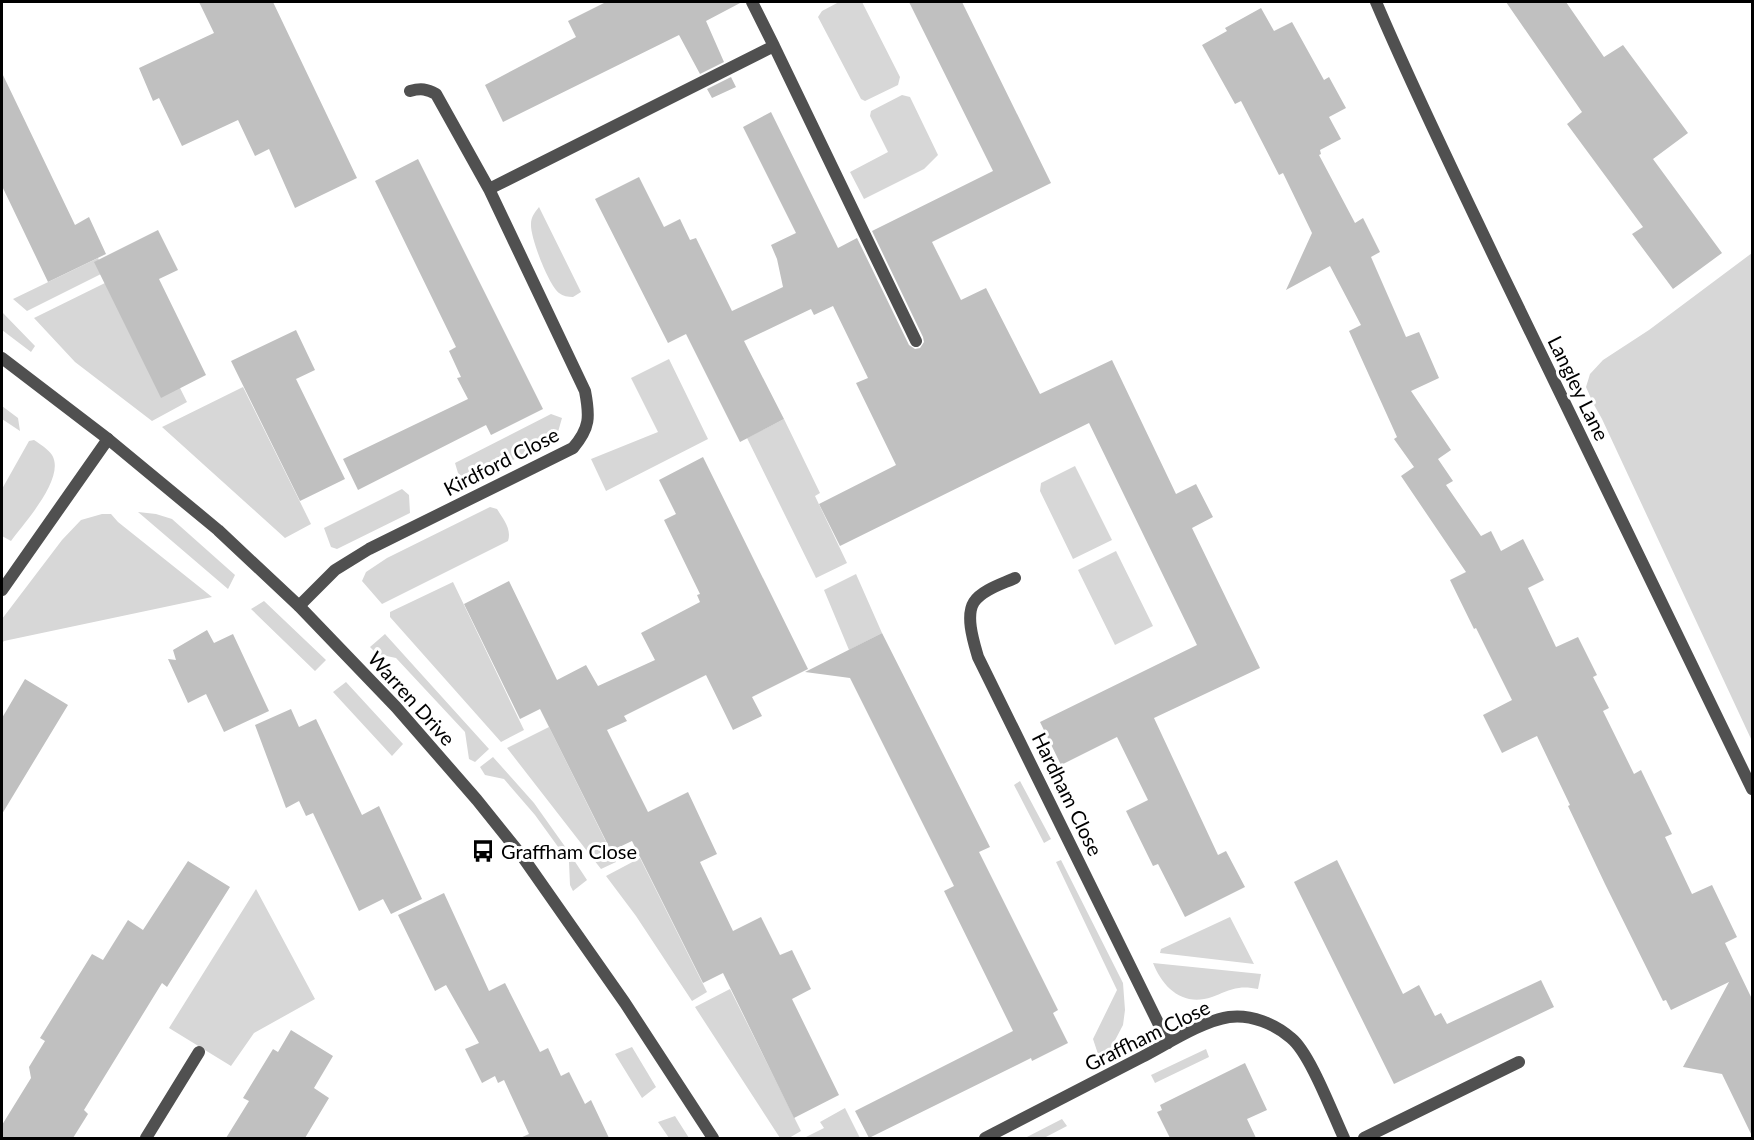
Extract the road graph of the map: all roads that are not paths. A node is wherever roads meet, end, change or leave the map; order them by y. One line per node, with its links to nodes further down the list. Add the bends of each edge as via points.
1 (752, 2): 3 (street)
2 (1376, 2): 12 (street, Langley Lane, via 1531,336)
3 (774, 46): 5 (street); 6 (street)
4 (410, 91): 5 (street, Kirdford Close, via 428,89 436,94)
5 (489, 189): 11 (street, Kirdford Close, via 585,392 589,414 584,435 573,448 369,549 335,570)
6 (916, 341)
7 (2, 358): 8 (street, Warren Drive)
8 (108, 439): 10 (street); 11 (street, Warren Drive, via 218,530)
9 (1015, 578): 13 (street, Hardham Close, via 974,602 971,631 978,657)
10 (2, 590)
11 (300, 606): 17 (street, Warren Drive, via 396,707 522,856)
12 (1752, 789)
13 (1168, 1043): 18 (street, Graffham Close); 19 (street, Graffham Close, via 1230,1017 1252,1018 1275,1026 1294,1040 1307,1059)
14 (199, 1052): 16 (street)
15 (1519, 1062): 20 (street)
16 (146, 1138)
17 (713, 1138)
18 (985, 1138)
19 (1344, 1138)
20 (1364, 1138)

